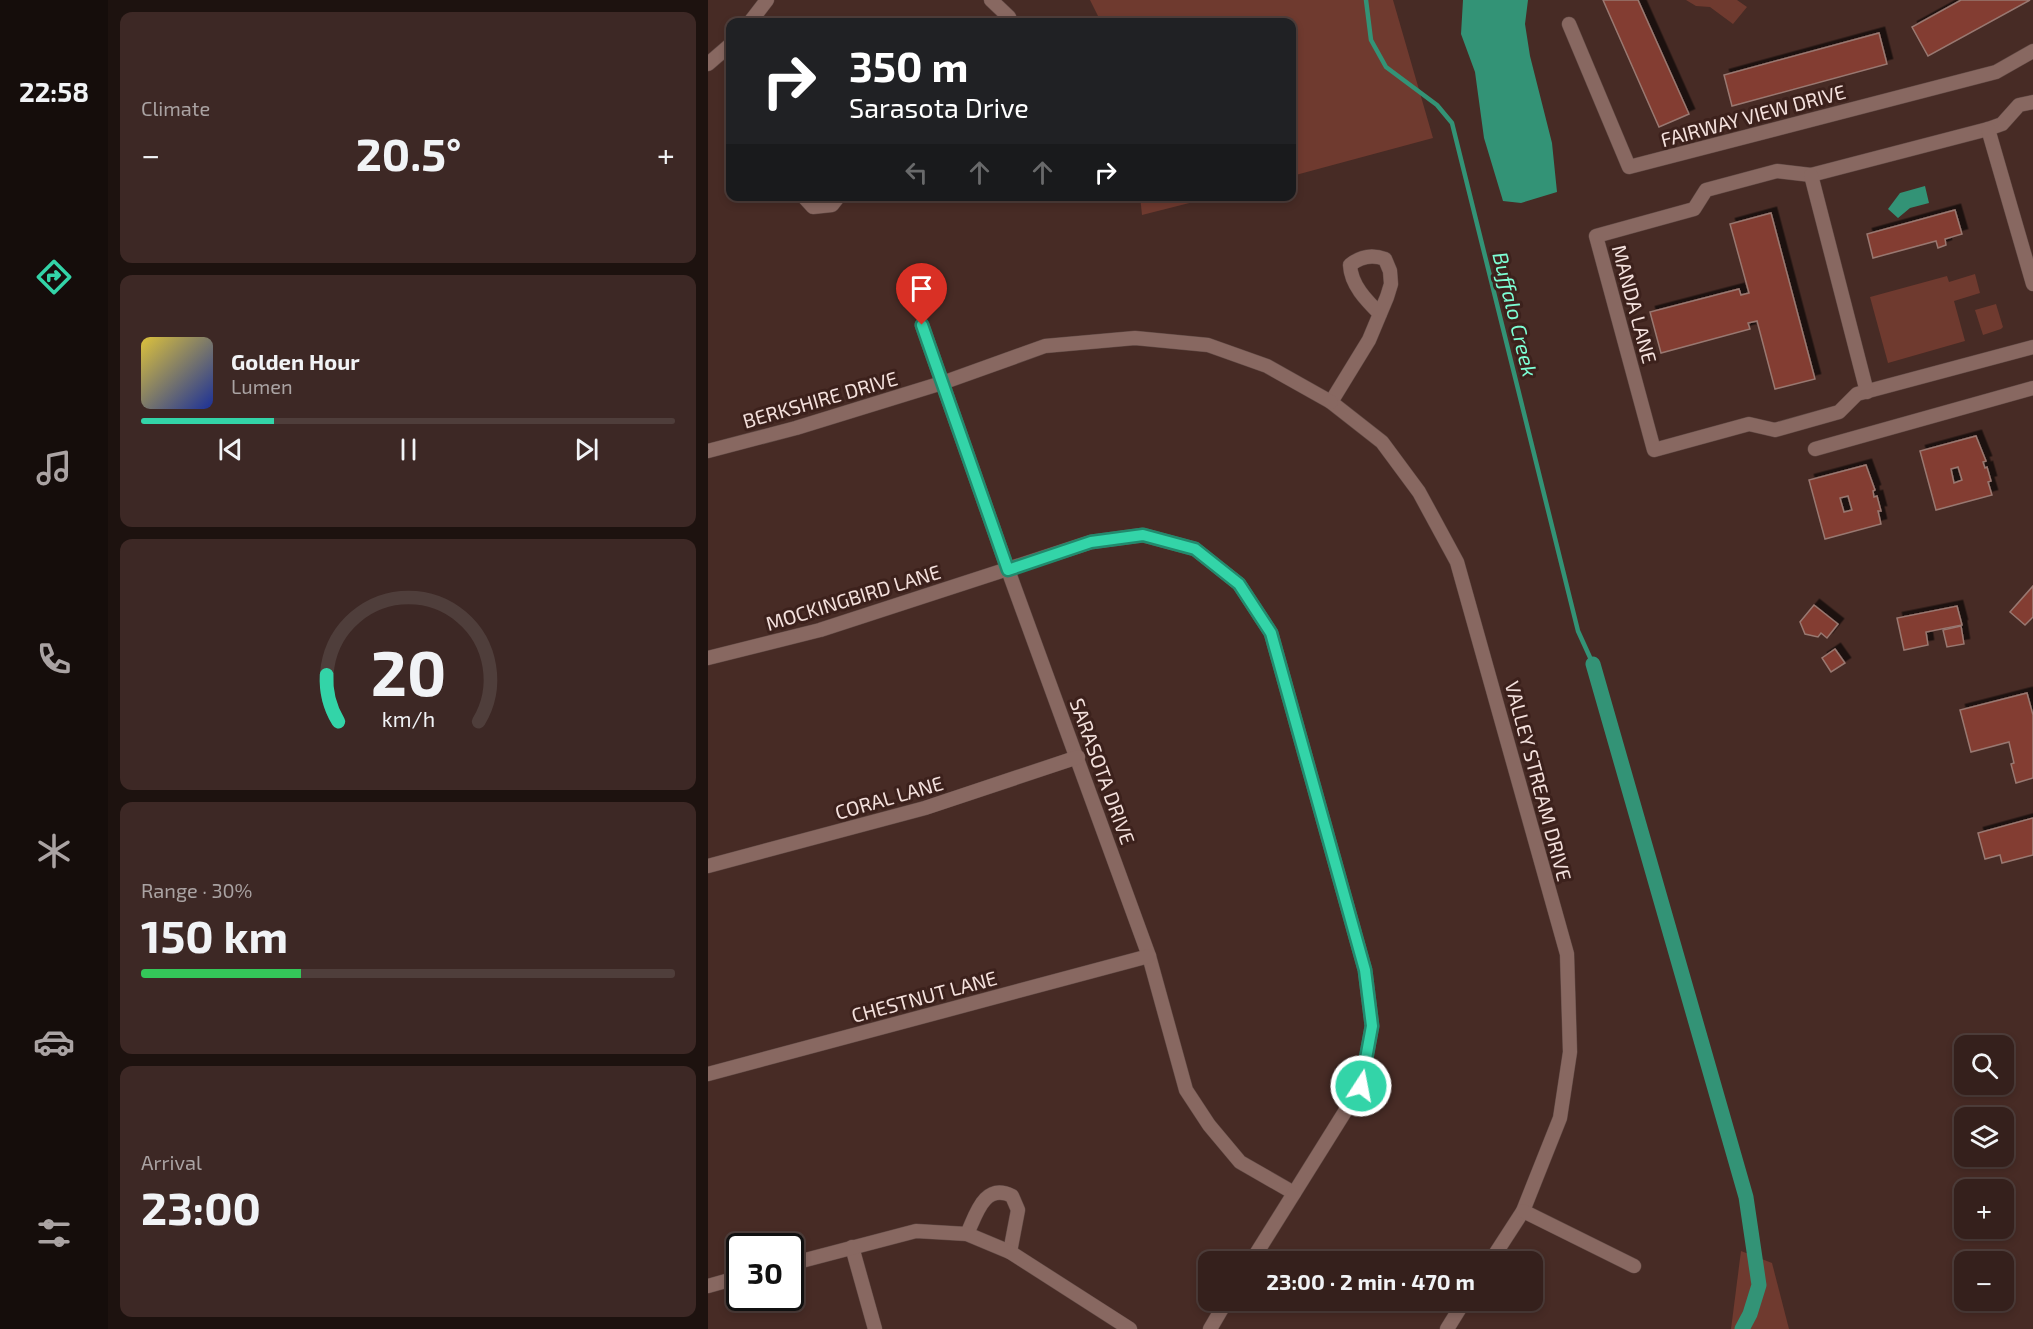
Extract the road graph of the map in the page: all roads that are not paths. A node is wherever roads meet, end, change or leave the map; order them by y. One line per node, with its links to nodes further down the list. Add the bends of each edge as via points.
1 (767, 0): 3 (street)
2 (991, 0): 4 (street)
3 (753, 18)
4 (1009, 18)
5 (1569, 24): 7 (street, FAIRWAY VIEW DRIVE, via 1629,167 1996,72)
6 (726, 48): 8 (street)
7 (2033, 51)
8 (708, 64)
9 (2033, 102): 10 (street, MANDA LANE, via 2019,105 2002,124)
10 (1988, 129): 11 (street, MANDA LANE); 14 (street)
11 (1811, 175): 20 (street); 20 (street, MANDA LANE, via 1777,171 1706,189 1694,209 1596,237 1654,450 1749,424 1775,430 1839,412 1857,394)
12 (808, 201): 13 (street, via 813,207 832,206)
13 (836, 201)
14 (2033, 284)
15 (1380, 314): 21 (street, via 1369,340)
16 (922, 325): 18 (street, SARASOTA DRIVE)
17 (2033, 347): 20 (street, MANDA LANE)
18 (942, 383): 21 (street, VALLEY STREAM DRIVE, via 1045,346 1135,338 1208,345 1267,366); 23 (street, BERKSHIRE DRIVE); 24 (street, SARASOTA DRIVE)
19 (2033, 388): 22 (street)
20 (1867, 392)
21 (1330, 402): 31 (street, VALLEY STREAM DRIVE, via 1382,442 1419,492 1458,562 1567,954 1570,1052 1560,1118)
22 (1815, 449)
23 (708, 451)
24 (1008, 570): 25 (street, MOCKINGBIRD LANE, via 820,630); 26 (street, SARASOTA DRIVE); 30 (street, MOCKINGBIRD LANE, via 1091,542 1143,535 1195,549 1239,584 1271,633 1365,970 1372,1026 1361,1086)
25 (708, 658)
26 (1078, 757): 27 (street, CORAL LANE, via 925,808); 28 (street, SARASOTA DRIVE)
27 (708, 866)
28 (1149, 956): 29 (street, CHESTNUT LANE); 30 (street, SARASOTA DRIVE, via 1186,1090 1240,1162)
29 (708, 1074)
30 (1294, 1193): 34 (street, MOCKINGBIRD LANE)
31 (1523, 1212): 35 (street, VALLEY STREAM DRIVE); 38 (street)
32 (967, 1234): 33 (street, via 916,1230); 36 (street); 36 (street, via 980,1204 994,1193 1004,1192 1012,1196 1018,1210)
33 (852, 1247): 37 (street); 43 (street)
34 (1258, 1251)
35 (1498, 1251)
36 (1010, 1252): 44 (street)
37 (804, 1260)
38 (1634, 1266)
39 (726, 1281): 40 (street)
40 (708, 1286)
41 (1221, 1311): 45 (street)
42 (1458, 1311): 46 (street)
43 (876, 1329)
44 (1130, 1329)
45 (1210, 1329)
46 (1447, 1329)

